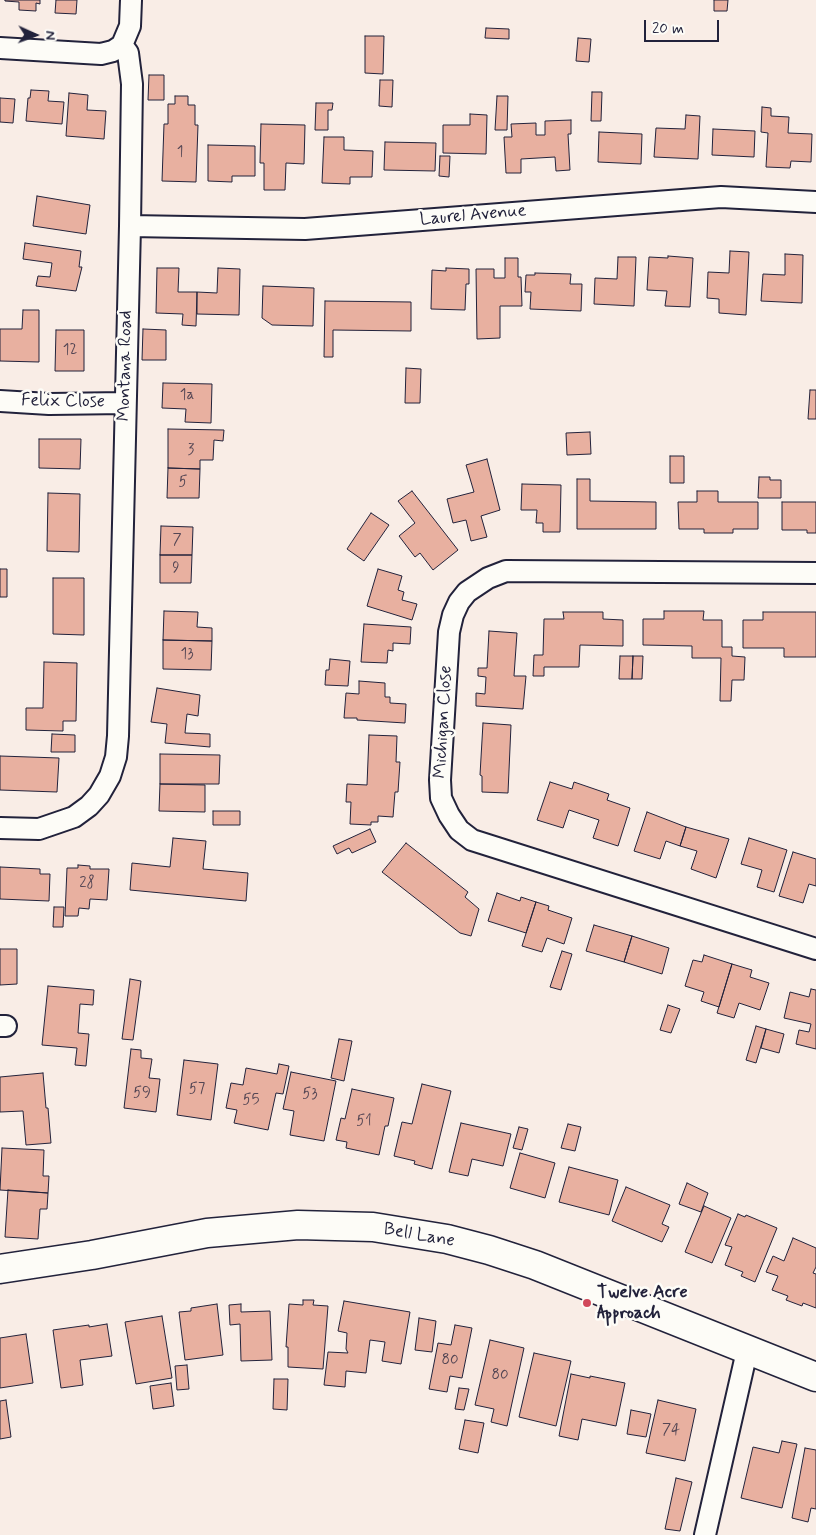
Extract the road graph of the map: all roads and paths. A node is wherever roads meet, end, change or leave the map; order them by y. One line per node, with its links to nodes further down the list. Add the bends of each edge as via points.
1 (132, 0): 2 (street, via 130,26)
2 (122, 45): 3 (street, via 101,54); 5 (street, Montana Road, via 128,53 132,84)
3 (0, 48)
4 (816, 202): 5 (street, Laurel Avenue, via 721,197 305,229)
5 (130, 226): 7 (street, Montana Road)
6 (0, 401): 7 (street, Felix Close)
7 (125, 403): 9 (street, Montana Road, via 116,757 99,795 82,812 40,829)
8 (816, 573): 10 (street, Michigan Close, via 506,571 488,578 467,592 453,615 449,632 440,780 441,798 449,815 459,830 472,840)
9 (0, 828)
10 (816, 949)
11 (0, 1269): 12 (street, Bell Lane, via 208,1233 298,1225 373,1227 447,1240 535,1265)
12 (747, 1351): 13 (street, Bell Lane); 14 (street)
13 (816, 1377)
14 (705, 1535)

